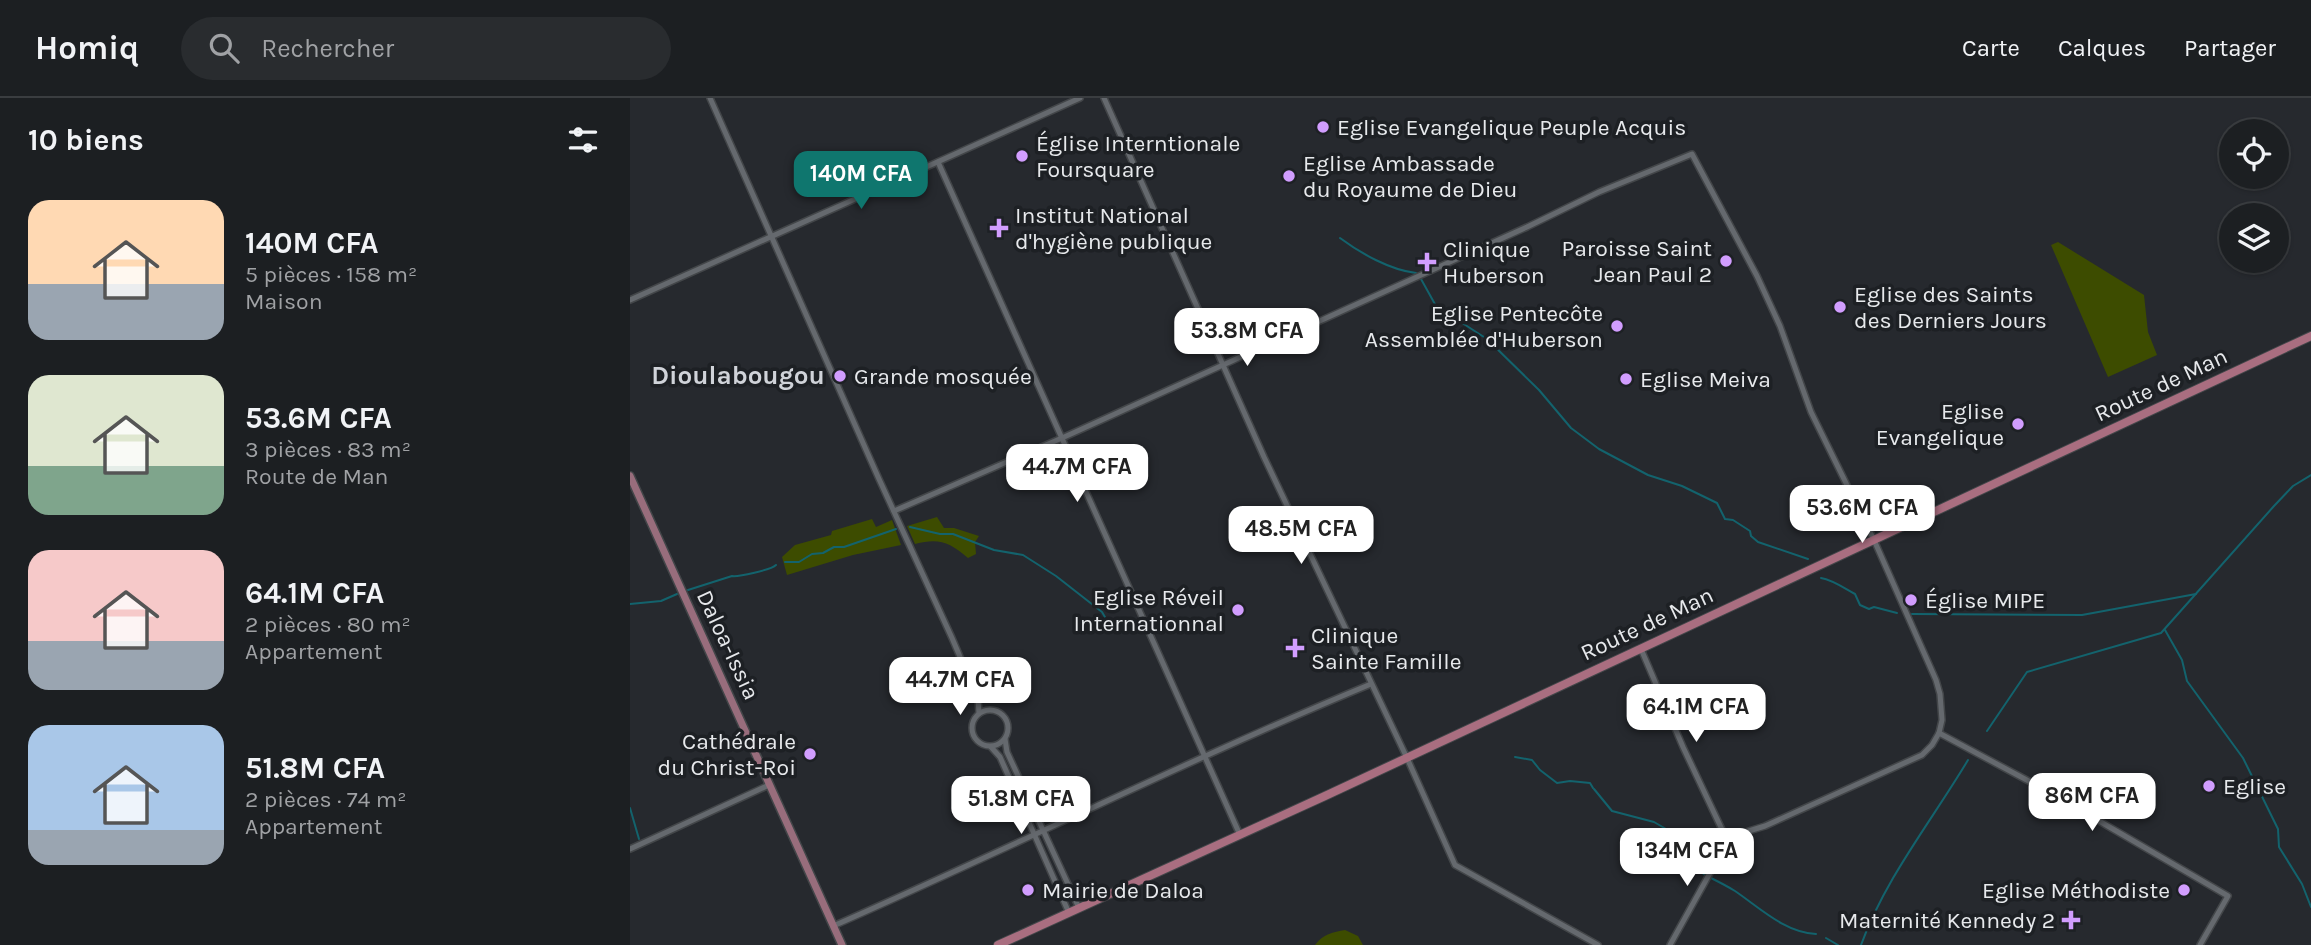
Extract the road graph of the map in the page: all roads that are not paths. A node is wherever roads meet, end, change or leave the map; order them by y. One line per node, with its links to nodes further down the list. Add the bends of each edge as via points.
1 (710, 98): 5 (street)
2 (1080, 98): 4 (street)
3 (1104, 98): 8 (street)
4 (938, 162): 5 (street); 9 (street)
5 (771, 236): 6 (street); 11 (street)
6 (630, 300)
7 (2311, 336): 12 (highway, Route de Man)
8 (1223, 365): 9 (street); 12 (street, via 1599,192 1692,154 1757,276 1811,412); 14 (street)
9 (1062, 438): 11 (street); 21 (street)
10 (630, 477): 23 (main road, Daloa-Issia)
11 (894, 511): 15 (street)
12 (1874, 540): 13 (highway, Route de Man); 18 (street, via 1936,680 1942,708)
13 (1641, 649): 22 (highway, Route de Man); 27 (street)
14 (1371, 684): 21 (street); 22 (street)
15 (978, 699): 16 (street); 17 (street)
16 (989, 710): 17 (street); 19 (street, via 1000,713 1007,722)
17 (979, 713): 20 (street, via 972,722 972,734)
18 (1939, 733): 27 (street, via 1928,751 1910,762 1765,826); 36 (street, via 2228,896)
19 (1005, 739): 20 (street); 24 (street)
20 (991, 747): 25 (street, via 1000,757)
21 (1205, 756): 24 (street); 26 (street)
22 (1407, 758): 26 (highway, Route de Man); 34 (street, via 1455,865)
23 (769, 785): 28 (street); 31 (main road, Daloa-Issia)
24 (1044, 831): 25 (street); 29 (street)
25 (1035, 835): 30 (street); 31 (street)
26 (1240, 835): 29 (highway, Route de Man)
27 (1726, 838): 35 (street)
28 (630, 849)
29 (1079, 908): 30 (highway, Route de Man)
30 (1069, 913): 33 (highway, Route de Man)
31 (833, 926): 32 (main road, Daloa-Issia)
32 (842, 945)
33 (998, 945)
34 (1598, 945)
35 (1670, 945)
36 (2200, 945)

